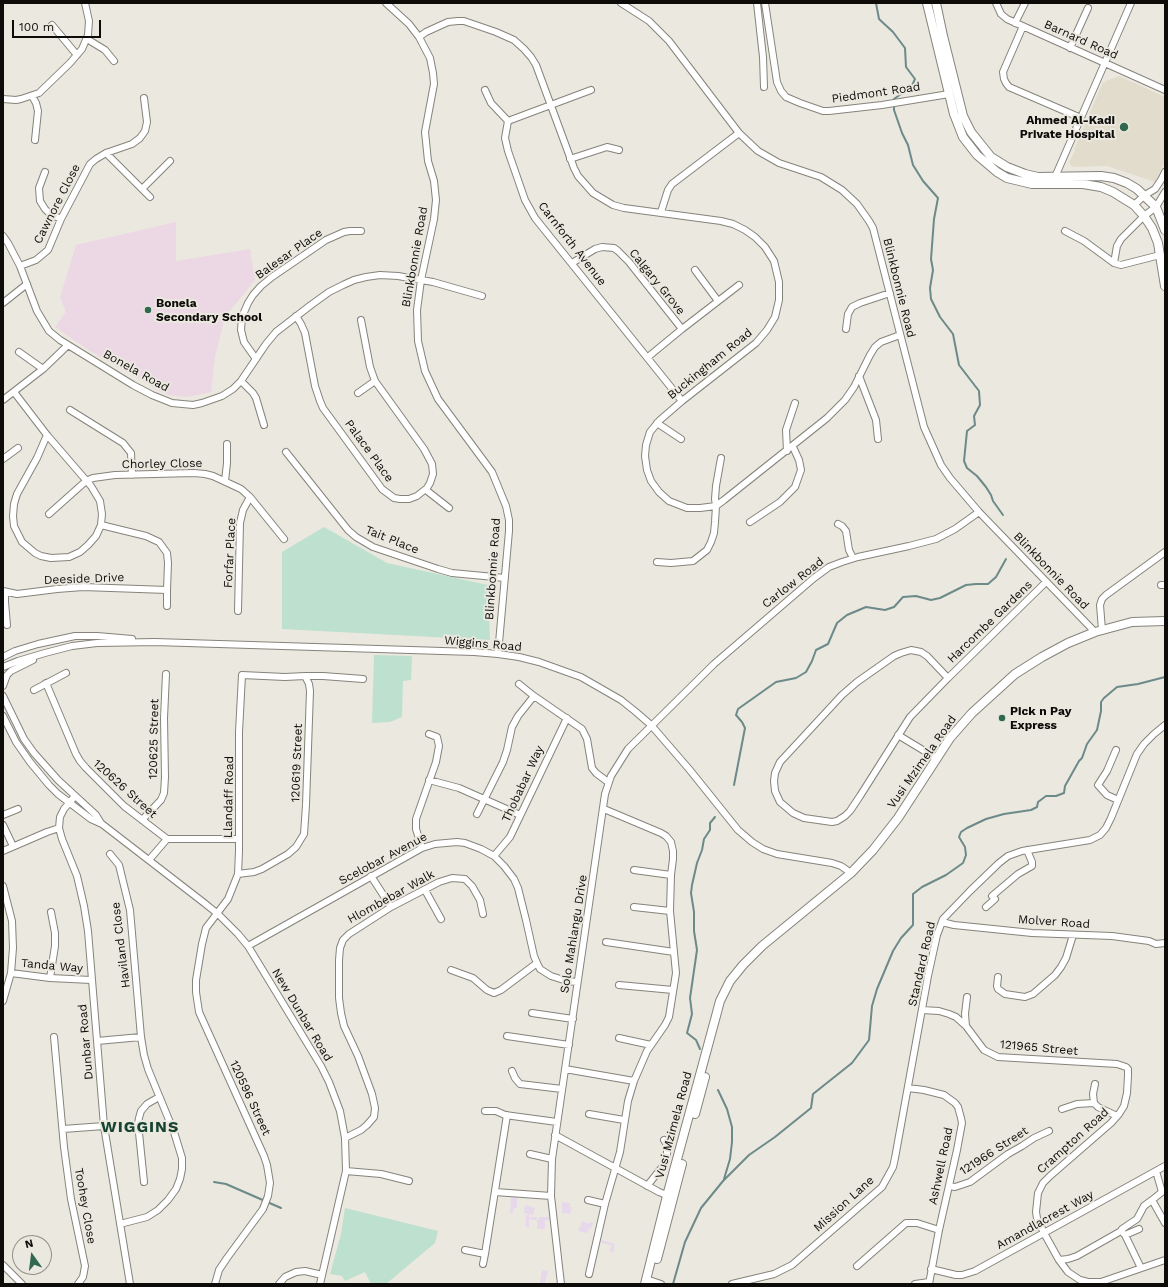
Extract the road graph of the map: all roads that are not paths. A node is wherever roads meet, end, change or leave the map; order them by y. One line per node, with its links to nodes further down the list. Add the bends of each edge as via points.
1 (85, 3): 16 (street, via 90,21)
2 (386, 3): 15 (street, Blinkbonnie Road)
3 (621, 3): 32 (street, Blinkbonnie Road, via 649,21 669,42)
4 (757, 3): 21 (street)
5 (765, 3): 25 (street, Piedmont Road, via 777,82 786,97 829,112)
6 (927, 3): 25 (main road)
7 (936, 3): 40 (main road, via 961,110 970,132 998,163 1025,174)
8 (996, 3): 12 (street, Barnard Road, via 1004,17)
9 (1025, 3): 12 (street)
10 (1131, 3): 20 (street)
11 (1088, 8): 17 (street)
12 (1016, 23): 14 (street, Barnard Road)
13 (52, 25): 18 (street)
14 (1023, 26): 17 (street, Barnard Road); 30 (street, via 1003,72 1006,83 1024,94)
15 (419, 37): 29 (street, Buckingham Road, via 448,22 458,21 505,35 531,57 541,75); 59 (street, Blinkbonnie Road, via 430,58 433,72 434,84 425,132 436,200)
16 (87, 39): 18 (street); 19 (street, via 105,50)
17 (1070, 48): 20 (street, Barnard Road)
18 (77, 55): 26 (street, via 39,93)
19 (114, 61)
20 (1105, 64): 24 (street, Barnard Road); 30 (street)
21 (764, 86)
22 (485, 90): 31 (street, via 491,103)
23 (592, 90): 29 (street)
24 (1165, 90)
25 (949, 94): 45 (main road, via 963,137 982,160 1007,178 1032,184 1083,184 1102,187)
26 (32, 96): 28 (street); 33 (street, via 38,111)
27 (144, 98): 35 (street, Cawnore Close, via 147,122 145,131 132,144)
28 (3, 100)
29 (550, 105): 31 (street); 36 (street, Buckingham Road)
30 (1081, 118): 40 (street)
31 (508, 121): 55 (street, Carnforth Avenue, via 506,145 525,200 535,218)
32 (739, 133): 47 (street, via 672,184); 63 (street, Blinkbonnie Road, via 766,157 821,177 842,190 857,204 873,228)
33 (35, 140)
34 (619, 150): 36 (street, via 607,147)
35 (106, 153): 41 (street); 49 (street, Cawnore Close, via 90,164)
36 (570, 159): 47 (street, Buckingham Road, via 586,187 605,201 624,208)
37 (170, 161): 41 (street)
38 (45, 172): 49 (street, via 39,188 40,201 50,214)
39 (1165, 172): 43 (street, via 1158,186)
40 (1055, 177): 43 (main road, via 1114,178 1137,188)
41 (142, 189): 44 (street)
42 (1165, 192): 46 (street)
43 (1145, 195): 45 (street); 46 (main road)
44 (150, 197)
45 (1134, 205): 48 (main road)
46 (1156, 207): 48 (street); 51 (main road)
47 (661, 212): 83 (street, Buckingham Road, via 721,221 745,230 765,247 774,261 779,282 779,300 775,317 763,335 749,349)
48 (1144, 216): 54 (main road, via 1158,243); 56 (street, via 1119,242)
49 (61, 219): 57 (street, Cawnore Close, via 45,253 36,260)
50 (1066, 230): 56 (street)
51 (1165, 230)
52 (361, 231): 75 (street, Balesar Place, via 333,236 272,277 253,295 242,317 241,330 244,342)
53 (3, 236): 57 (street, Bonela Road)
54 (1160, 255): 56 (street, via 1125,265); 62 (main road)
55 (572, 263): 69 (street, Calgary Grove, via 595,249 614,248 629,262); 74 (street, Carnforth Avenue)
56 (1114, 263)
57 (20, 266): 60 (street, Bonela Road)
58 (695, 270): 65 (street)
59 (421, 280): 64 (street, Bonela Road); 67 (street, Bonela Road, via 380,275 360,278 329,292); 114 (street, Blinkbonnie Road, via 417,326 426,371 438,398 492,472 506,506 509,531)
60 (26, 284): 66 (street); 72 (street, Bonela Road, via 36,311 49,331)
61 (739, 285): 65 (street)
62 (1165, 286)
63 (890, 293): 70 (street, via 852,307 848,314); 71 (street, Blinkbonnie Road)
64 (482, 296)
65 (718, 301): 69 (street)
66 (3, 303)
67 (296, 316): 75 (street, Bonela Road, via 276,332); 101 (street, Palace Place, via 305,333 320,401 378,484 390,496 400,499 409,499)
68 (361, 320): 79 (street)
69 (682, 329): 74 (street)
70 (846, 329)
71 (900, 335): 77 (street, via 875,347); 105 (street, Blinkbonnie Road, via 924,427 935,452 950,478)
72 (68, 345): 76 (street); 78 (street, Bonela Road, via 152,395 172,403 202,403 222,396)
73 (19, 352): 76 (street)
74 (648, 357): 83 (street, Carnforth Avenue)
75 (256, 359): 78 (street, Bonela Road)
76 (43, 369): 80 (street)
77 (859, 376): 90 (street, via 876,420); 92 (street, via 845,400)
78 (241, 381): 87 (street, via 256,398)
79 (375, 381): 81 (street); 101 (street, via 429,457 433,474)
80 (14, 392): 82 (street); 88 (street)
81 (358, 393)
82 (3, 400)
83 (682, 401): 86 (street, Buckingham Road)
84 (795, 403): 94 (street, via 786,430)
85 (70, 410): 98 (street, via 123,443 131,453)
86 (658, 423): 89 (street); 103 (street, Buckingham Road, via 650,432 646,445 646,470 651,481 669,501 687,508)
87 (264, 425)
88 (47, 435): 99 (street); 109 (street, via 14,504 14,526 22,542 41,556 69,557 88,545)
89 (681, 439)
90 (878, 439)
91 (227, 444): 100 (street)
92 (792, 447): 94 (street); 107 (street, via 801,470 794,487 780,502)
93 (18, 448): 97 (street)
94 (787, 451): 103 (street)
95 (286, 452): 114 (street, Tait Place, via 356,538 373,547 452,573)
96 (721, 458): 103 (street, via 716,486)
97 (3, 459)
98 (132, 475): 99 (street, Chorley Close, via 104,476); 100 (street, Chorley Close, via 194,473)
99 (86, 481): 106 (street); 109 (street, via 100,501)
100 (225, 481): 102 (street, Chorley Close)
101 (426, 490): 104 (street)
102 (250, 497): 110 (street, Chorley Close); 119 (street, Forfar Place, via 240,522)
103 (716, 506): 113 (street, via 711,542 700,557 693,562)
104 (449, 508)
105 (979, 512): 112 (street, Carlow Road, via 955,529 936,538); 115 (street, Blinkbonnie Road)
106 (49, 514)
107 (750, 522)
108 (838, 524): 112 (street, via 846,531)
109 (101, 525): 116 (street, via 146,536 159,542 167,553)
110 (284, 539)
111 (1165, 552): 122 (street, via 1102,599)
112 (853, 558): 142 (street, Carlow Road, via 829,567 814,578 714,664)
113 (656, 562)
114 (504, 578): 125 (street, Blinkbonnie Road)
115 (1046, 582): 122 (street, Blinkbonnie Road); 131 (street, Harcombe Gardens)
116 (167, 590): 117 (street, Deeside Drive, via 83,587 17,594); 118 (street)
117 (4, 592): 121 (street)
118 (167, 606)
119 (238, 611)
120 (1165, 621): 122 (main road, Vusi Mzimela Road, via 1132,622)
121 (7, 625)
122 (1099, 631): 147 (main road, Vusi Mzimela Road, via 1062,646 1015,674 972,713)
123 (155, 642): 124 (street, Wiggins Road, via 97,643); 125 (street, Wiggins Road); 126 (street, Wiggins Road, via 110,636 75,636 20,649)
124 (45, 653): 127 (street, Wiggins Road); 135 (street, via 11,671)
125 (498, 654): 142 (street, Wiggins Road, via 539,662 581,677 621,700)
126 (3, 657)
127 (3, 667)
128 (66, 673): 133 (street)
129 (166, 674): 159 (street, 120625 Street, via 164,793 161,800)
130 (305, 676): 132 (street); 164 (street, Llandaff Road, via 242,675); 174 (street, 120619 Street, via 310,691 304,834 288,854 262,870)
131 (948, 678): 145 (street, Harcombe Gardens, via 910,717); 145 (street, Harcombe Gardens, via 927,656 911,650 901,653 857,682 780,762 774,781 777,796 784,806 798,816 824,822 841,819 850,811)
132 (363, 679)
133 (46, 683): 137 (street); 159 (street, 120626 Street, via 80,761 107,790)
134 (519, 684): 138 (street)
135 (3, 686)
136 (3, 690): 139 (street)
137 (34, 690)
138 (534, 696): 141 (street); 151 (street, via 511,729 503,762)
139 (4, 698): 150 (street, via 24,739 34,753)
140 (3, 716): 153 (street, via 30,762)
141 (567, 718): 149 (street, via 582,729 592,768); 158 (street, Thobabar Way)
142 (651, 725): 149 (street, Solo Mahlangu Drive, via 621,758); 173 (street, Wiggins Road, via 742,835 770,852 832,863)
143 (1165, 725): 152 (street, Standard Road, via 1139,749)
144 (429, 734): 148 (street, via 437,737 439,746)
145 (898, 735): 147 (street)
146 (1116, 750): 152 (street, via 1098,785 1107,795)
147 (936, 758): 173 (main road, Vusi Mzimela Road, via 882,840)
148 (429, 780): 151 (street, via 459,788); 166 (street, via 416,819 416,829)
149 (608, 782): 155 (street, Solo Mahlangu Drive)
150 (75, 796): 153 (street); 160 (street, New Dunbar Road)
151 (485, 800): 156 (street); 158 (street)
152 (1118, 800): 167 (street, Standard Road, via 1106,828 1098,837)
153 (69, 803): 160 (street, New Dunbar Road); 162 (street, via 60,817)
154 (18, 809): 157 (street)
155 (604, 809): 175 (street, via 661,833 669,840 673,851); 199 (street, Solo Mahlangu Drive)
156 (477, 814)
157 (3, 815)
158 (520, 815): 170 (street, Thobabar Way, via 510,837)
159 (142, 820): 163 (street, 120626 Street)
160 (102, 824): 171 (street, New Dunbar Road)
161 (3, 825): 165 (street)
162 (59, 828): 165 (street); 198 (street, Dunbar Road, via 77,876 84,906)
163 (167, 839): 164 (street); 171 (street)
164 (239, 839): 174 (street, Llandaff Road)
165 (13, 846): 168 (street)
166 (422, 848): 170 (street, Scelobar Avenue, via 457,842 476,847); 176 (street, Scelobar Avenue)
167 (1027, 850): 181 (street, via 1032,866 992,896 994,899); 187 (street, Standard Road, via 1012,854 999,863)
168 (3, 851)
169 (110, 854): 210 (street, Haviland Close, via 119,865 130,910)
170 (494, 856): 193 (street, Scelobar Avenue, via 508,871 518,888)
171 (149, 860): 184 (street, New Dunbar Road)
172 (634, 870): 175 (street)
173 (851, 873): 249 (main road, Vusi Mzimela Road, via 762,946 730,981 716,1016)
174 (238, 874): 184 (street, Llandaff Road, via 228,900)
175 (671, 875): 182 (street)
176 (371, 876): 179 (street); 191 (street, Scelobar Avenue)
177 (3, 886): 195 (street, via 12,921)
178 (425, 890): 179 (street, Hlombebar Walk); 185 (street, Hlombebar Walk, via 447,879 464,879 476,892); 186 (street)
179 (391, 907): 235 (street, Hlombebar Walk, via 349,934 340,948 341,1013 375,1108 374,1117 367,1125)
180 (634, 907): 182 (street)
181 (986, 907)
182 (670, 911): 192 (street)
183 (51, 912): 197 (street, via 55,946)
184 (218, 914): 191 (street, New Dunbar Road); 276 (street, 120596 Street, via 206,928 202,944 196,980 197,1003 264,1156 270,1183 263,1209 219,1270)
185 (483, 914)
186 (441, 919)
187 (942, 922): 188 (street, Molver Road); 204 (street, Standard Road)
188 (1073, 935): 190 (street, Molver Road, via 1112,936 1156,944); 196 (street, via 1061,967 1033,994 1022,997 1005,994 998,989)
189 (606, 942): 192 (street)
190 (1165, 943)
191 (248, 946): 235 (street, New Dunbar Road, via 321,1066 336,1099)
192 (674, 952): 201 (street, via 676,973)
193 (537, 963): 194 (street, via 494,993 473,978); 199 (street, via 540,969 551,976)
194 (451, 970)
195 (11, 973): 197 (street, Tanda Way); 203 (street)
196 (998, 977)
197 (50, 978): 198 (street, Tanda Way)
198 (91, 980): 212 (street, Dunbar Road)
199 (577, 982): 206 (street, Solo Mahlangu Drive)
200 (618, 985): 201 (street)
201 (673, 990): 214 (street, via 669,1017)
202 (967, 997): 207 (street)
203 (3, 1001)
204 (922, 1010): 207 (street, 121965 Street, via 949,1014); 220 (street, Standard Road)
205 (532, 1013): 206 (street)
206 (573, 1019): 213 (street, Solo Mahlangu Drive)
207 (966, 1026): 215 (street, 121965 Street, via 984,1050 998,1056)
208 (507, 1036): 213 (street)
209 (54, 1037): 232 (street, Toohey Close)
210 (141, 1037): 212 (street); 222 (street, Haviland Close, via 148,1069)
211 (620, 1038): 214 (street)
212 (97, 1041): 231 (street, Dunbar Road)
213 (569, 1045): 216 (street, Solo Mahlangu Drive)
214 (651, 1046): 218 (street)
215 (1125, 1066): 228 (street, Crampton Road, via 1128,1069 1127,1093 1124,1106)
216 (565, 1069): 218 (street); 221 (street, Solo Mahlangu Drive)
217 (512, 1071): 221 (street, via 520,1084)
218 (634, 1080): 229 (street)
219 (1095, 1084): 223 (street)
220 (908, 1088): 246 (street, Ashwell Road, via 944,1095 955,1103 960,1112 961,1130); 281 (street, Mission Lane, via 893,1167 882,1187 792,1265 774,1274)
221 (562, 1089): 230 (street, Solo Mahlangu Drive)
222 (159, 1097): 244 (street, via 141,1111 138,1123); 254 (street, Haviland Close, via 182,1158 180,1179 176,1189 158,1210 146,1217)
223 (1094, 1103): 224 (street, via 1077,1104); 228 (street)
224 (1062, 1109)
225 (485, 1110): 227 (street)
226 (589, 1114): 229 (street)
227 (507, 1115): 230 (street); 247 (street)
228 (1117, 1116): 257 (street, Crampton Road, via 1040,1187 1036,1212)
229 (624, 1120): 240 (street)
230 (557, 1122): 234 (street, Solo Mahlangu Drive)
231 (104, 1126): 232 (street); 254 (street, Dunbar Road)
232 (63, 1129): 274 (street, Toohey Close, via 71,1198 85,1266 83,1277)
233 (1050, 1131): 246 (street, 121966 Street, via 1008,1154 970,1182 955,1187)
234 (555, 1135): 238 (street, Solo Mahlangu Drive); 240 (street)
235 (345, 1138): 241 (street, New Dunbar Road)
236 (664, 1140): 245 (street, via 667,1154 663,1166)
237 (530, 1154): 238 (street)
238 (552, 1159): 248 (street, Solo Mahlangu Drive)
239 (1165, 1166): 242 (street, Amandlacrest Way)
240 (616, 1168): 245 (street); 252 (street)
241 (346, 1170): 243 (street, via 381,1174); 269 (street, New Dunbar Road)
242 (1156, 1171): 251 (street, via 1162,1192); 257 (street, Amandlacrest Way)
243 (409, 1181)
244 (144, 1182)
245 (647, 1186): 249 (street)
246 (949, 1186): 256 (street, Ashwell Road)
247 (495, 1192): 248 (street); 260 (street)
248 (552, 1196): 279 (street, Solo Mahlangu Drive)
249 (670, 1196): 270 (main road, Vusi Mzimela Road)
250 (588, 1200): 252 (street)
251 (1152, 1200): 253 (street); 258 (street, via 1144,1206 1134,1222 1122,1229)
252 (605, 1204): 268 (street)
253 (1164, 1220)
254 (120, 1224): 275 (street, Dunbar Road)
255 (1139, 1229): 258 (street)
256 (939, 1230): 265 (street, via 917,1223 906,1223); 267 (street, Ashwell Road)
257 (1044, 1233): 261 (street, Crampton Road); 267 (street, Amandlacrest Way, via 975,1271 956,1275)
258 (1123, 1233): 261 (street, via 1077,1256); 266 (street)
259 (465, 1250): 260 (street)
260 (485, 1254): 263 (street)
261 (1059, 1260): 271 (street, Crampton Road)
262 (1165, 1260): 266 (street)
263 (484, 1264)
264 (3, 1265): 273 (street)
265 (857, 1266)
266 (1141, 1268): 271 (street, via 1101,1282)
267 (931, 1269): 272 (street, Ashwell Road)
268 (589, 1274)
269 (322, 1275): 277 (street, via 296,1272 285,1277); 278 (street, New Dunbar Road)
270 (648, 1282): 280 (street)
271 (1079, 1282)
272 (929, 1283): 282 (street)
273 (22, 1284)
274 (78, 1284)
275 (130, 1284)
276 (215, 1284)
277 (279, 1284)
278 (320, 1284)
279 (561, 1284)
280 (661, 1284)
281 (732, 1284)
282 (915, 1284)

